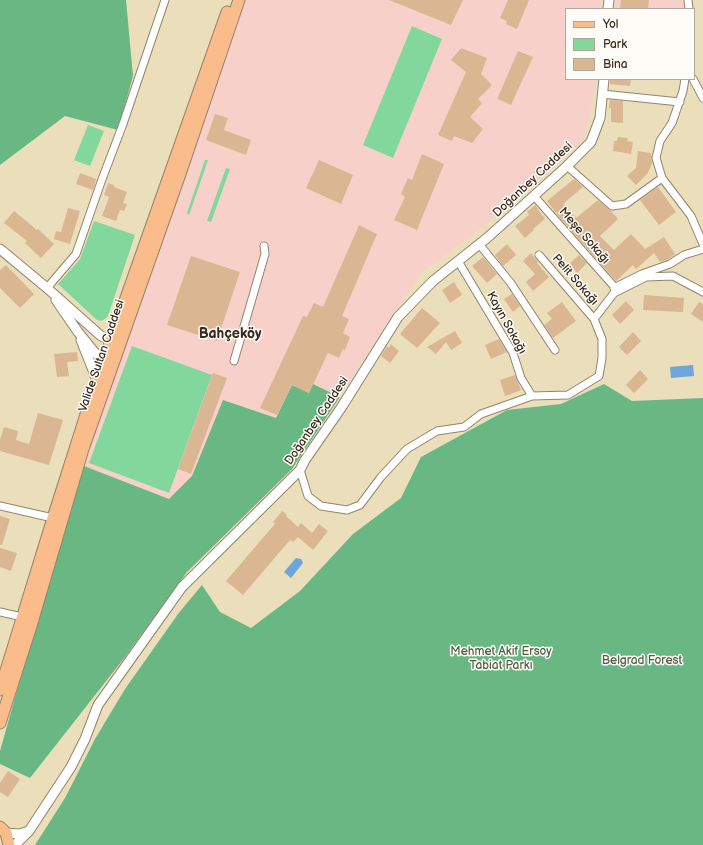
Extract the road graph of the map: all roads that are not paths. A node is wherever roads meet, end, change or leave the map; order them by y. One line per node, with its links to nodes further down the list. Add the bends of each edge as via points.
1 (165, 0): 21 (street, via 76,254)
2 (231, 0): 7 (main road, Valide Sultan Caddesi)
3 (239, 0): 7 (main road, Valide Sultan Caddesi)
4 (604, 80): 8 (street, Doğanbey Caddesi)
5 (684, 80): 10 (street)
6 (694, 80): 9 (street)
7 (203, 92): 26 (main road, Valide Sultan Caddesi); 28 (main road, Valide Sultan Caddesi)
8 (602, 94): 10 (street); 11 (street, Doğanbey Caddesi, via 600,118 591,142)
9 (703, 98)
10 (680, 102): 12 (street, via 672,123 660,141 656,158)
11 (567, 166): 12 (street, via 612,206 626,204); 13 (street, Doğanbey Caddesi)
12 (662, 178): 15 (street, via 690,216)
13 (534, 196): 14 (street, Doğanbey Caddesi); 22 (street, Meşe Sokağı)
14 (479, 244): 20 (street, Doğanbey Caddesi); 27 (street, via 510,282)
15 (703, 244)
16 (264, 246): 30 (street, via 265,254)
17 (0, 249): 21 (street)
18 (703, 249): 22 (street, via 642,274)
19 (539, 256): 24 (street, Pelit Sokağı)
20 (458, 261): 32 (street, Kayın Sokağı, via 513,353 521,378); 33 (street, Doğanbey Caddesi, via 433,281 398,317)
21 (47, 288): 25 (street); 26 (street, via 101,336)
22 (616, 290): 23 (street, via 646,277 673,276); 24 (street)
23 (703, 292)
24 (594, 319): 32 (street, Pelit Sokağı, via 602,339 599,376 568,395)
25 (78, 332): 29 (street, via 96,354); 31 (street)
26 (111, 340): 29 (main road, Valide Sultan Caddesi)
27 (554, 350)
28 (116, 355): 29 (street); 39 (main road, Valide Sultan Caddesi, via 84,449)
29 (105, 357): 31 (main road, Valide Sultan Caddesi)
30 (234, 361)
31 (97, 380): 35 (main road, Valide Sultan Caddesi)
32 (532, 396): 33 (street, via 481,414 464,427 437,431 413,445 381,478 360,505 346,510 322,506 308,496)
33 (300, 470): 41 (street, Doğanbey Caddesi, via 182,587 98,705 71,767)
34 (0, 506): 35 (street)
35 (53, 518): 37 (main road, Valide Sultan Caddesi)
36 (0, 612): 37 (street)
37 (22, 617): 38 (main road, Valide Sultan Caddesi)
38 (0, 690)
39 (0, 723)
40 (3, 830): 41 (street, via 19,834); 42 (main road)
41 (28, 831): 43 (street, Doğanbey Caddesi)
42 (9, 845)
43 (15, 845)

